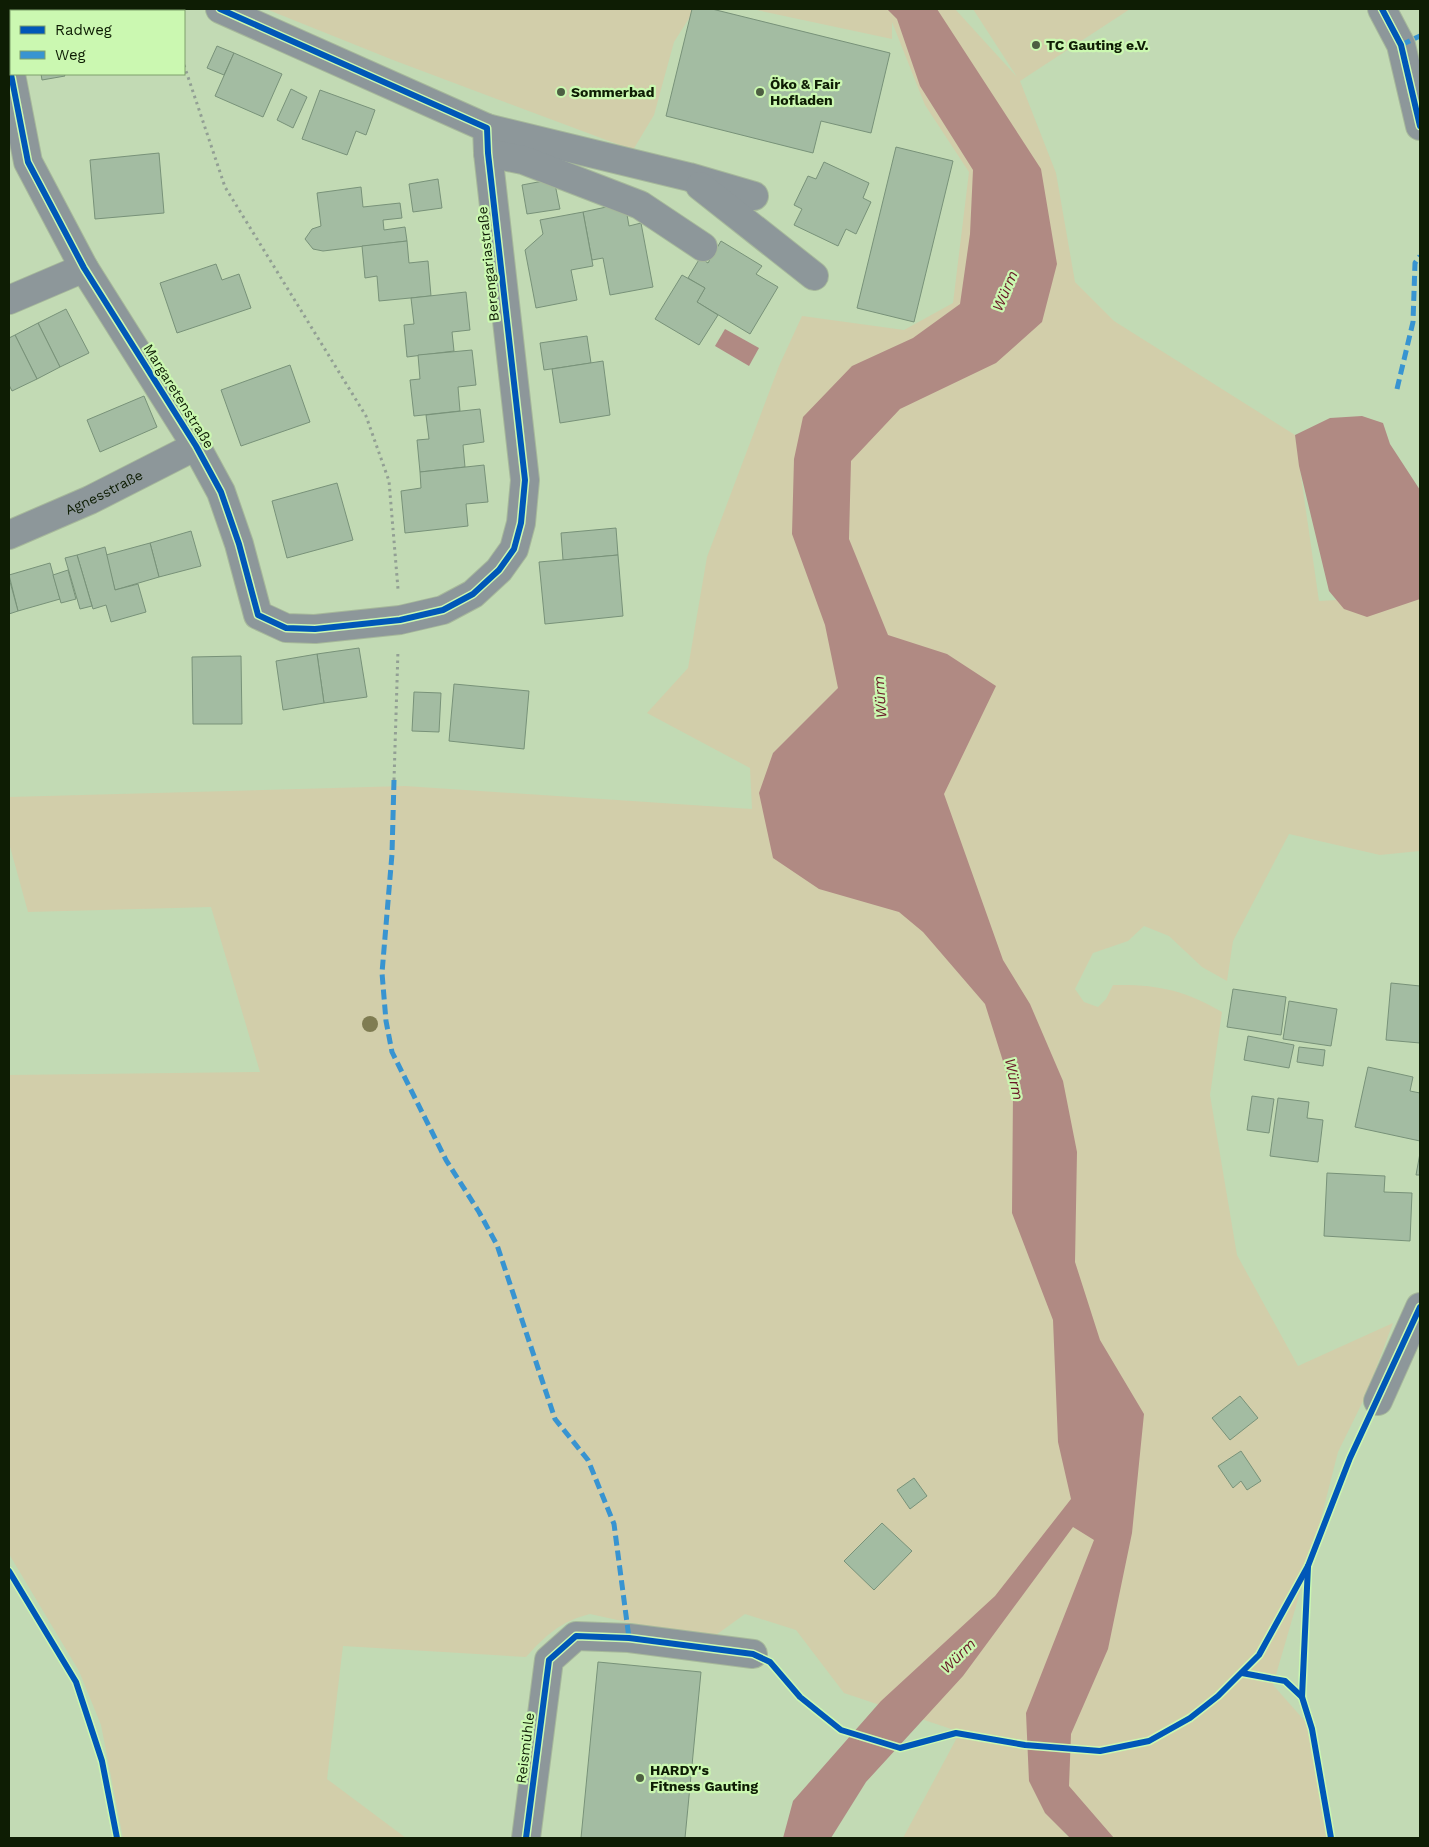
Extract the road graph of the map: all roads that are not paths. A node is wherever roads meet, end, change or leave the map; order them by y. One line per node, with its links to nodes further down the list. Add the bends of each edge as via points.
1 (220, 9): 5 (street)
2 (1382, 9): 4 (street, via 1401,45)
3 (11, 75): 9 (street, Margaretenstraße, via 28,162)
4 (1420, 126)
5 (488, 141): 6 (street); 8 (street, via 523,160 640,205); 14 (street, Berengariastraße, via 525,480 521,523 514,549 499,570 473,594 443,610)
6 (689, 177): 7 (street); 10 (street)
7 (754, 196)
8 (703, 247)
9 (84, 268): 11 (street); 12 (street, Margaretenstraße)
10 (814, 276)
11 (9, 300)
12 (196, 446): 13 (street, Agnesstraße, via 90,500); 14 (street, Margaretenstraße, via 221,492 258,614 286,628 314,629)
13 (9, 535)
14 (400, 620)
15 (1420, 1307): 16 (street)
16 (1378, 1401)
17 (753, 1654): 18 (street, Reismühle, via 629,1638 576,1636 549,1660)
18 (526, 1838)

